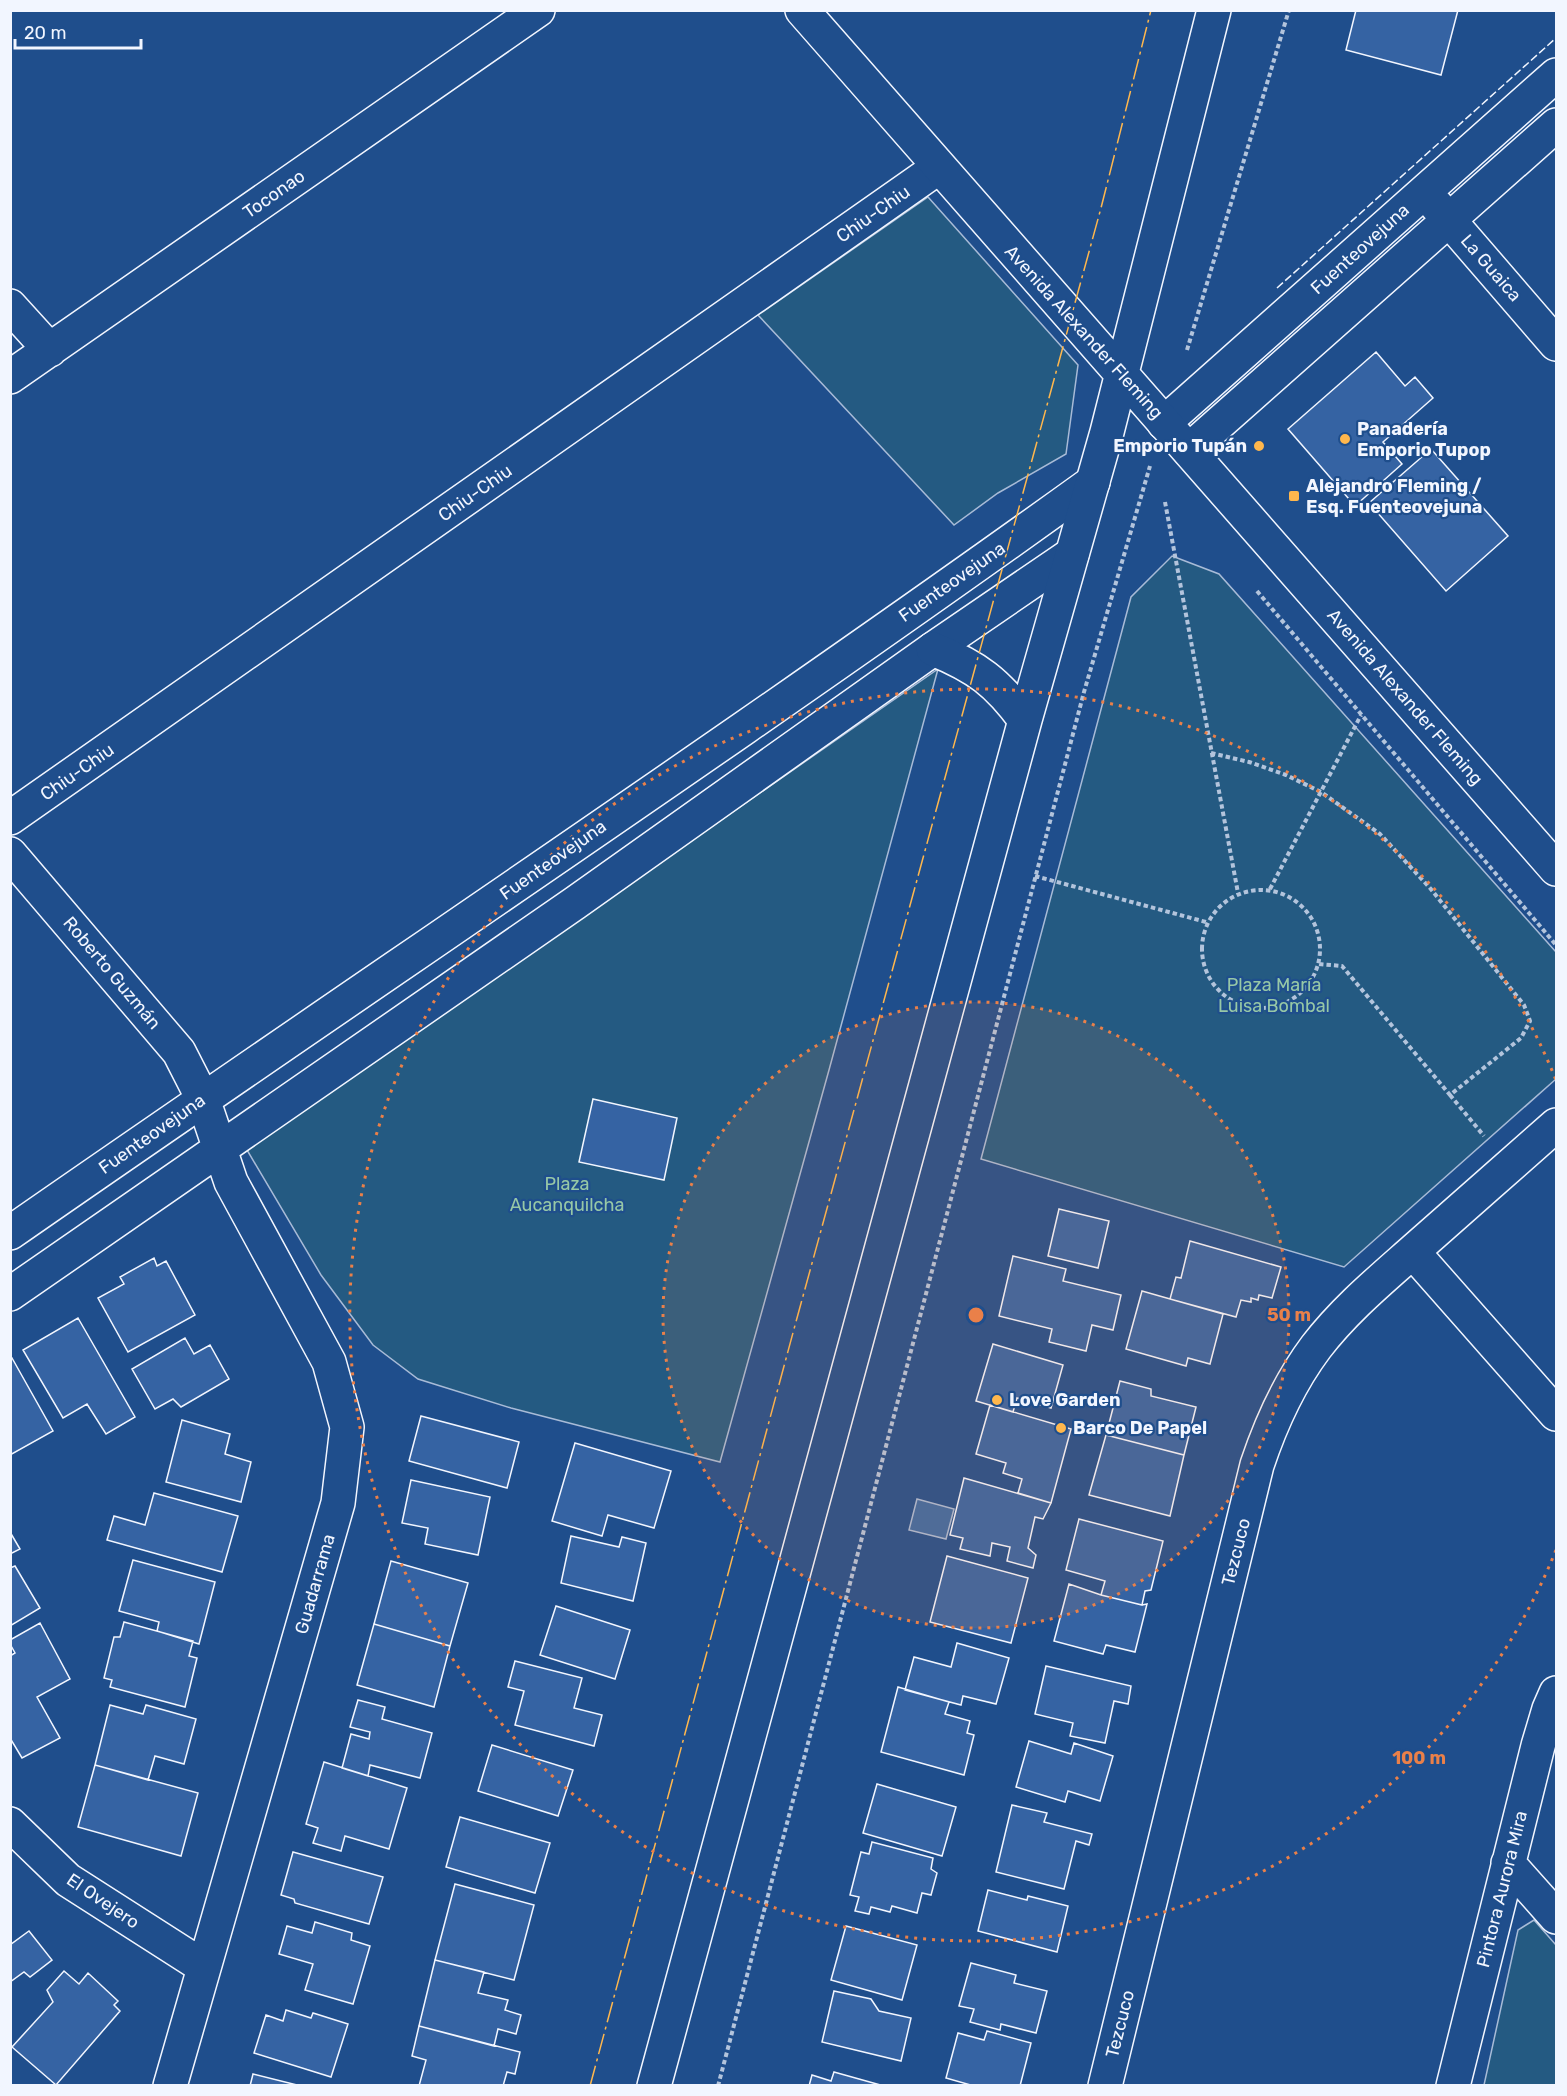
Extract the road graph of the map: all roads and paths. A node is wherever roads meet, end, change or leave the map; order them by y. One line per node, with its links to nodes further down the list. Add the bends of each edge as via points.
1 (538, 10): 12 (street, Toconao)
2 (802, 10): 7 (street, Avenida Alexander Fleming)
3 (1214, 10): 14 (street)
4 (1289, 10): 13 (path)
5 (1557, 75): 8 (street, Fuenteovejuna)
6 (1557, 125): 9 (street, Fuenteovejuna)
7 (939, 167): 14 (street, Avenida Alexander Fleming); 28 (street, Chiu-Chiu)
8 (1424, 192): 9 (street, La Guaica); 16 (street, Fuenteovejuna)
9 (1449, 220): 11 (street, La Guaica); 17 (street, Fuenteovejuna)
10 (10, 306): 12 (street)
11 (1557, 344)
12 (50, 350): 15 (street, Toconao)
13 (1186, 353)
14 (1122, 375): 16 (street, Avenida Alexander Fleming); 19 (street)
15 (10, 377)
16 (1164, 423): 17 (street, Avenida Alexander Fleming)
17 (1189, 450): 30 (street, Avenida Alexander Fleming)
18 (1145, 479): 31 (path)
19 (1093, 482): 21 (street); 38 (street, Fuenteovejuna, via 575,845)
20 (1165, 502): 26 (path)
21 (1072, 554): 23 (street); 25 (street)
22 (1250, 582): 24 (path)
23 (933, 649): 25 (street, via 980,672); 40 (street)
24 (1361, 715): 27 (path); 35 (path)
25 (1025, 720): 52 (street)
26 (1211, 753): 27 (path, via 1286,775); 33 (path)
27 (1321, 792): 32 (path); 37 (path, via 1380,834 1430,888 1524,1005 1530,1021 1521,1038)
28 (10, 818)
29 (10, 854): 38 (street, Roberto Guzmán, via 179,1052)
30 (1557, 869)
31 (1035, 876): 34 (path); 53 (path)
32 (1270, 889): 33 (path); 36 (path, via 1300,903 1318,931)
33 (1238, 893): 34 (path)
34 (1206, 922): 36 (path, via 1201,955 1214,985 1240,1005 1273,1008 1303,992)
35 (1557, 945)
36 (1319, 964): 37 (path, via 1342,966)
37 (1450, 1095): 41 (path)
38 (203, 1099): 40 (street, Guadarrama); 42 (street, Fuenteovejuna)
39 (1557, 1125): 41 (street, Tezcuco)
40 (220, 1149): 44 (street); 50 (street, Guadarrama, via 231,1182 329,1362 347,1427 338,1503)
41 (1509, 1166): 43 (street, Tezcuco)
42 (10, 1233)
43 (1413, 1252): 45 (street); 54 (street, Tezcuco, via 1344,1314 1315,1348 1271,1424 1257,1465)
44 (10, 1294)
45 (1557, 1414)
46 (1557, 1694): 48 (street, Pintora Aurora Mira, via 1538,1746)
47 (10, 1824): 50 (street, El Ovejero, via 68,1880)
48 (1508, 1863): 49 (street); 55 (street, Pintora Aurora Mira)
49 (1557, 1917)
50 (204, 1967): 51 (street, Guadarrama)
51 (170, 2085)
52 (654, 2085)
53 (718, 2085)
54 (1105, 2085)
55 (1453, 2085)

